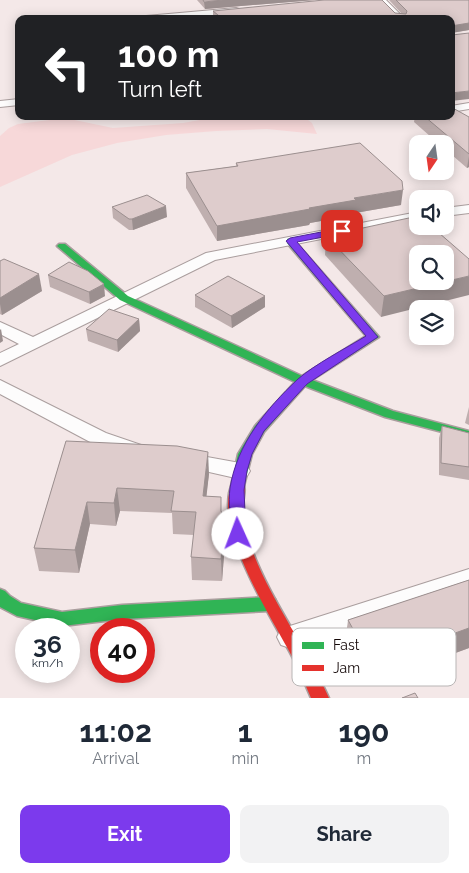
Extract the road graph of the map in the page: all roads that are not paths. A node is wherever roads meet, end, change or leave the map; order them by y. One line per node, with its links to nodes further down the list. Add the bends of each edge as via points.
1 (381, 0): 4 (street)
2 (250, 10): 3 (street)
3 (199, 15)
4 (397, 15)
5 (15, 102): 6 (street)
6 (0, 104)
7 (469, 106): 8 (street)
8 (455, 113)
9 (469, 209): 10 (street)
10 (454, 211)
11 (409, 218): 12 (street)
12 (290, 241): 14 (street, via 211,256); 18 (street, via 372,337)
13 (62, 246): 14 (street)
14 (124, 298): 16 (street); 18 (street)
15 (0, 327): 16 (street)
16 (33, 344): 17 (street)
17 (0, 360)
18 (303, 381): 20 (street, via 390,414); 21 (street, via 259,429)
19 (0, 386): 21 (street, via 99,438 136,451)
20 (469, 435)
21 (240, 471): 24 (street, via 238,534)
22 (469, 579): 25 (street)
23 (0, 596): 24 (street, via 17,609 62,619 122,612)
24 (269, 604): 26 (street)
25 (318, 628)
26 (290, 637): 27 (street)
27 (292, 641)
28 (314, 686): 29 (street)
29 (320, 698)

